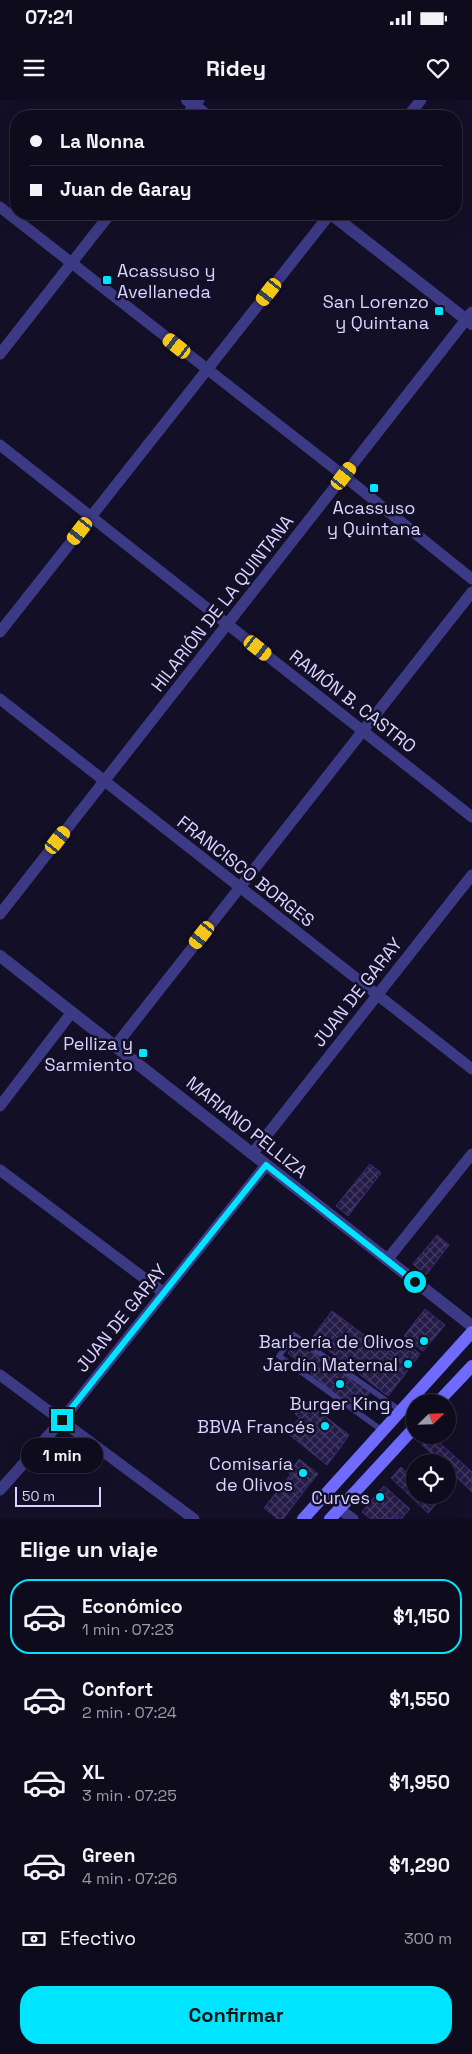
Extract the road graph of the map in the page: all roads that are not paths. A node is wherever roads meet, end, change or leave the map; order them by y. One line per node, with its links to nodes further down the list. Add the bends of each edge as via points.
1 (421, 100): 2 (street)
2 (413, 110)
3 (0, 207): 4 (street)
4 (10, 215)
5 (16, 220): 9 (street)
6 (105, 220): 9 (street)
7 (326, 220): 12 (street)
8 (339, 220): 10 (street)
9 (71, 264): 11 (street); 12 (street)
10 (470, 319): 14 (street, HILARIÓN DE LA QUINTANA)
11 (0, 354)
12 (207, 370): 14 (street); 15 (street)
13 (0, 445): 15 (street, RAMÓN B. CASTRO)
14 (344, 476): 16 (street); 18 (street, HILARIÓN DE LA QUINTANA)
15 (91, 517): 18 (street, RAMÓN B. CASTRO); 19 (street)
16 (472, 580)
17 (472, 592): 21 (street)
18 (228, 624): 21 (street, RAMÓN B. CASTRO); 22 (street, HILARIÓN DE LA QUINTANA)
19 (0, 632)
20 (0, 699): 22 (street, FRANCISCO BORGES)
21 (363, 731): 23 (street, RAMÓN B. CASTRO); 25 (street)
22 (104, 782): 25 (street, FRANCISCO BORGES); 26 (street, HILARIÓN DE LA QUINTANA)
23 (472, 817)
24 (472, 875): 28 (street, JUAN DE GARAY)
25 (239, 888): 28 (street, FRANCISCO BORGES); 30 (street)
26 (0, 914)
27 (0, 956): 29 (street, MARIANO PELLIZA)
28 (376, 996): 31 (street, FRANCISCO BORGES); 33 (street, JUAN DE GARAY)
29 (72, 1012): 30 (street, MARIANO PELLIZA); 32 (street)
30 (116, 1045): 33 (street, MARIANO PELLIZA)
31 (472, 1069)
32 (0, 1106)
33 (252, 1154): 35 (street, MARIANO PELLIZA)
34 (472, 1154): 37 (street)
35 (266, 1165): 37 (street, MARIANO PELLIZA); 38 (street, JUAN DE GARAY)
36 (0, 1170): 38 (street)
37 (387, 1260): 39 (street, MARIANO PELLIZA)
38 (164, 1293): 45 (street, JUAN DE GARAY)
39 (472, 1326)
40 (472, 1332): 44 (main road)
41 (472, 1366): 43 (main road)
42 (0, 1374): 45 (street)
43 (446, 1394)
44 (401, 1411): 46 (main road); 46 (lane, via 294,1335 279,1356)
45 (62, 1420): 48 (street, JUAN DE GARAY); 50 (street)
46 (384, 1431): 51 (main road)
47 (406, 1436): 49 (main road)
48 (0, 1490)
49 (339, 1509): 52 (main road); 53 (street)
50 (194, 1519)
51 (303, 1519)
52 (330, 1519)
53 (352, 1519)

